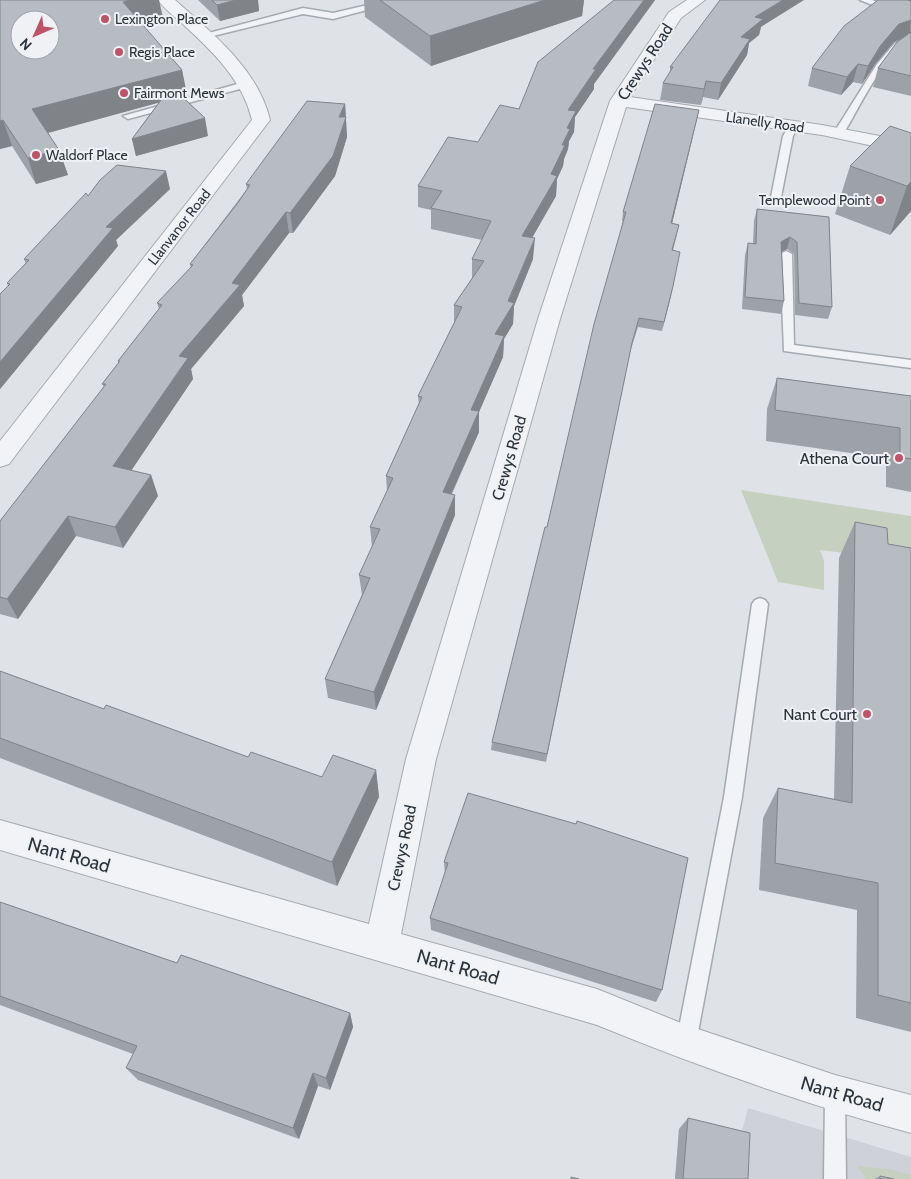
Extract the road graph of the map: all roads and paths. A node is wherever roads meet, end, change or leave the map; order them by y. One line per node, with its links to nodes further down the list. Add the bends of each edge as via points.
1 (166, 0): 6 (street, Llanvanor Road)
2 (400, 0): 6 (lane, via 333,16 303,11)
3 (697, 0): 9 (street, Crewys Road, via 676,15)
4 (864, 0): 5 (lane)
5 (899, 12)
6 (205, 35): 8 (street, Llanvanor Road)
7 (911, 40): 12 (lane, via 898,45 880,66)
8 (248, 84): 10 (lane); 17 (street, Llanvanor Road, via 260,106 262,120)
9 (618, 100): 11 (street, Llanelly Road); 20 (street, Crewys Road, via 549,318 424,750)
10 (128, 116)
11 (793, 126): 12 (street, Llanelly Road); 14 (lane, via 788,136)
12 (838, 134): 13 (street, Llanelly Road)
13 (911, 148)
14 (776, 197)
15 (786, 254): 16 (lane, via 788,348)
16 (911, 364)
17 (0, 458)
18 (760, 604): 21 (lane, via 733,797)
19 (0, 835): 20 (street, Nant Road)
20 (382, 944): 21 (street, Nant Road, via 597,1007)
21 (686, 1043): 22 (street, Nant Road)
22 (834, 1094): 23 (street, Nant Road); 24 (lane)
23 (911, 1114)
24 (836, 1179)

